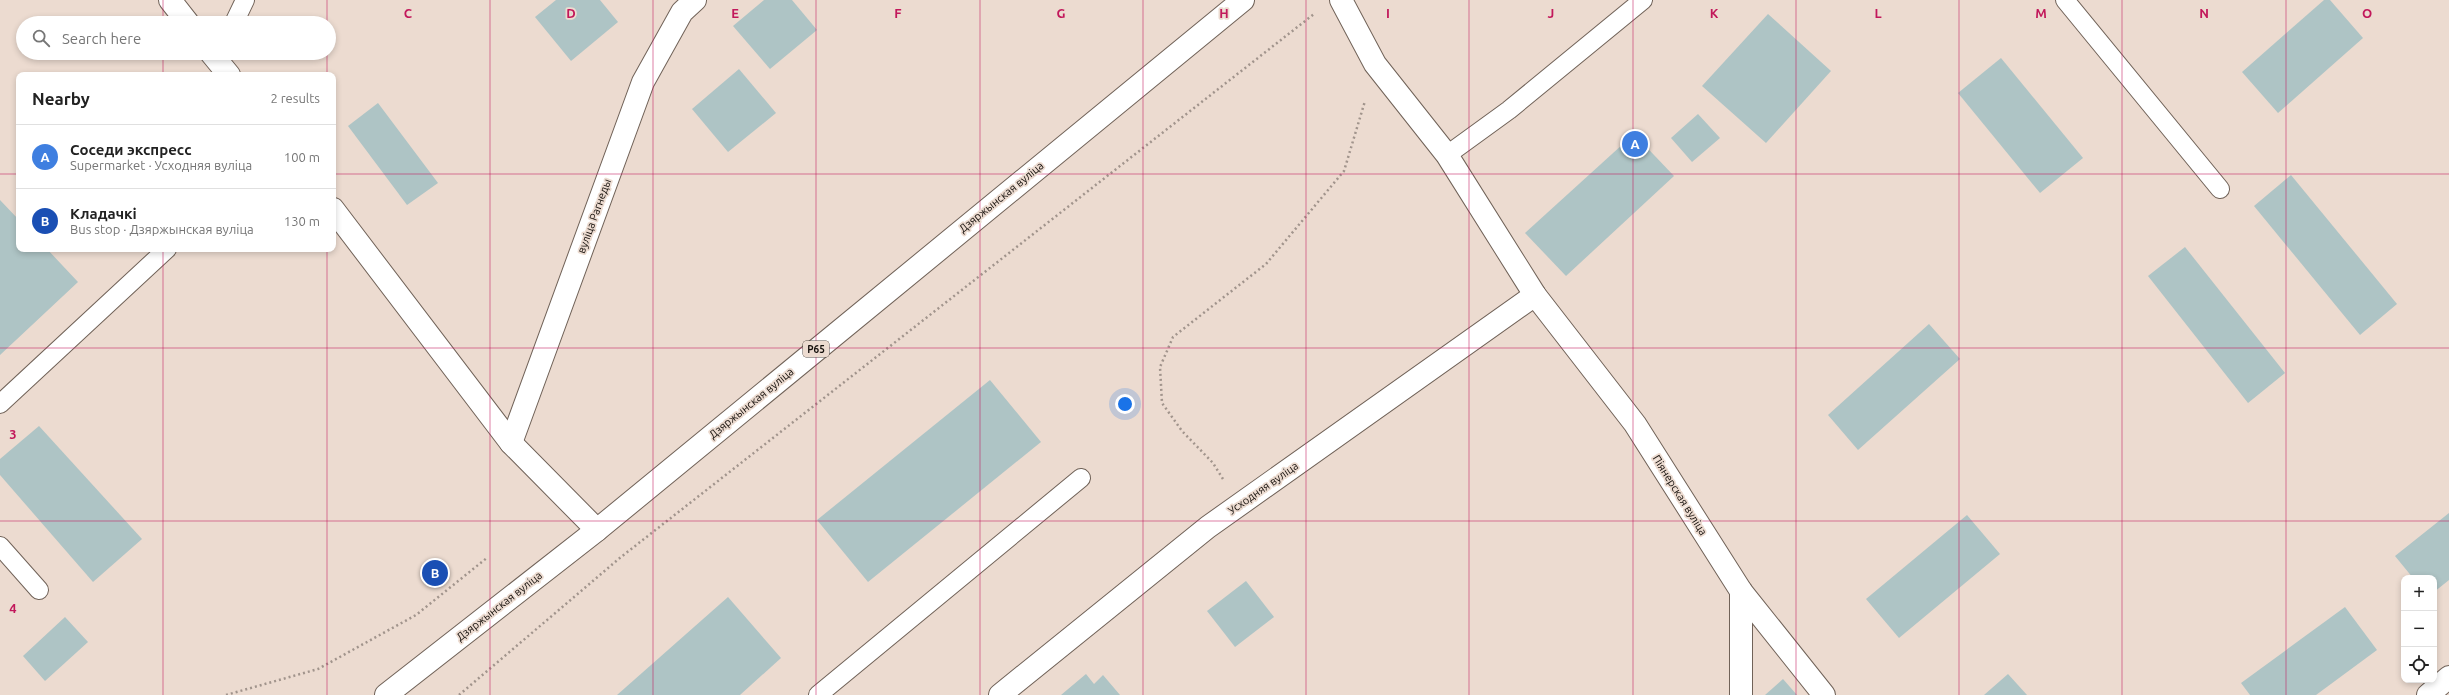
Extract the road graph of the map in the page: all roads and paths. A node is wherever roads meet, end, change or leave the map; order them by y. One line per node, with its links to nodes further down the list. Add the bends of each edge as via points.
1 (170, 0): 9 (street)
2 (245, 0): 10 (lane)
3 (695, 0): 18 (street, вуліца Рагнеды, via 682,12 643,82)
4 (1243, 0): 21 (street, Дзяржынская вуліца / Р65)
5 (1341, 0): 11 (street, Піянерская вуліца)
6 (1643, 0): 12 (lane, via 1509,110)
7 (2065, 0): 13 (lane)
8 (1320, 10): 29 (path, via 621,557)
9 (183, 16)
10 (237, 16)
11 (1375, 64): 12 (street, Піянерская вуліца); 20 (path, via 1344,172 1266,264 1173,338 1160,367 1162,402 1182,431 1213,463)
12 (1447, 155): 16 (street, Піянерская вуліца)
13 (2220, 189)
14 (336, 212): 18 (street)
15 (164, 252): 17 (lane)
16 (1535, 295): 25 (street, Піянерская вуліца, via 1635,424); 31 (street, Усходняя вуліца, via 1208,527)
17 (0, 404)
18 (512, 443): 21 (street)
19 (1081, 478): 30 (lane)
20 (1224, 481)
21 (596, 530): 28 (street, Дзяржынская вуліца / Р65)
22 (0, 546): 24 (lane)
23 (488, 557): 27 (path, via 416,615 318,669)
24 (39, 590)
25 (1741, 592): 32 (street); 33 (street, Піянерская вуліца)
26 (2449, 677): 34 (street)
27 (226, 695)
28 (386, 695)
29 (459, 695)
30 (818, 695)
31 (1000, 695)
32 (1741, 695)
33 (1824, 695)
34 (2428, 695)

